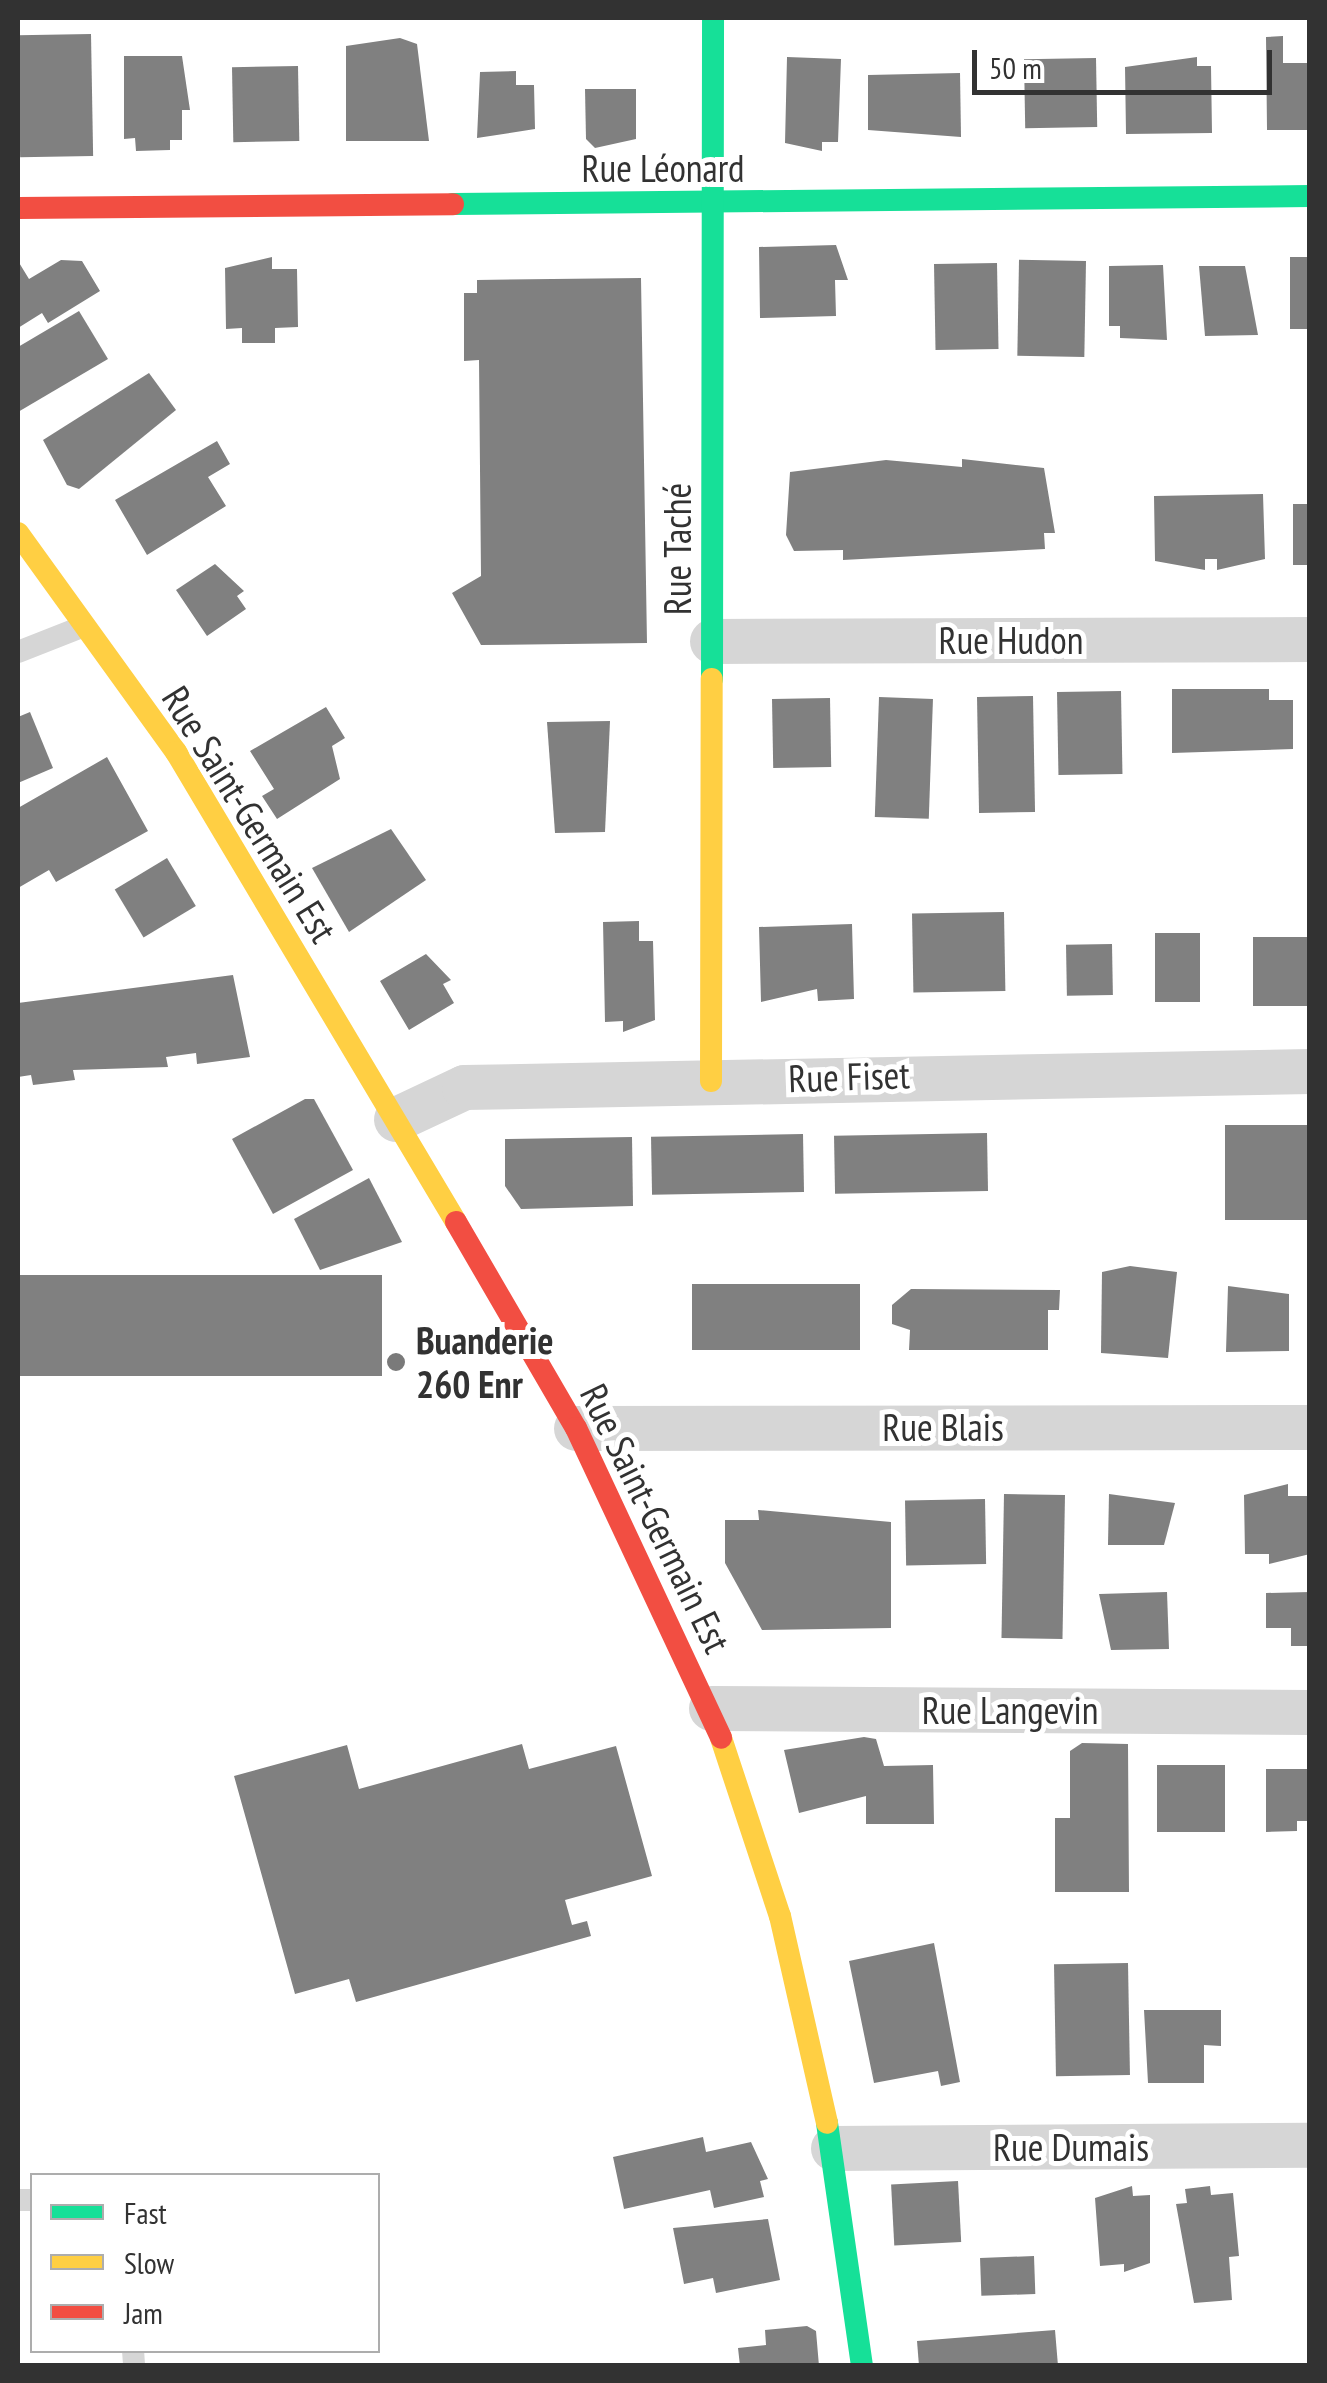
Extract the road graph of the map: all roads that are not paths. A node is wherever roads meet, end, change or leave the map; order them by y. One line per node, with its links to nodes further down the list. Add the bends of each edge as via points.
1 (713, 18): 3 (street, Rue Taché)
2 (1310, 196): 3 (street, Rue Léonard)
3 (712, 203): 4 (street, Rue Léonard); 8 (street, Rue Taché)
4 (18, 208)
5 (18, 533): 6 (street, Rue Saint-Germain Est)
6 (84, 626): 9 (lane); 12 (street, Rue Saint-Germain Est, via 176,752)
7 (1310, 639): 8 (street, Rue Hudon)
8 (712, 642): 11 (street, Rue Taché)
9 (18, 652)
10 (1310, 1071): 11 (street, Rue Fiset)
11 (711, 1080): 12 (street, Rue Fiset, via 464,1087)
12 (396, 1119): 14 (street, Rue Saint-Germain Est)
13 (1310, 1426): 14 (street, Rue Blais)
14 (576, 1428): 15 (street, Rue Saint-Germain Est)
15 (711, 1708): 16 (street, Rue Langevin); 18 (street, Rue Saint-Germain Est, via 780,1916)
16 (1310, 1712)
17 (1310, 2146): 18 (street, Rue Dumais)
18 (833, 2148): 19 (street, Rue Saint-Germain Est)
19 (862, 2366)

